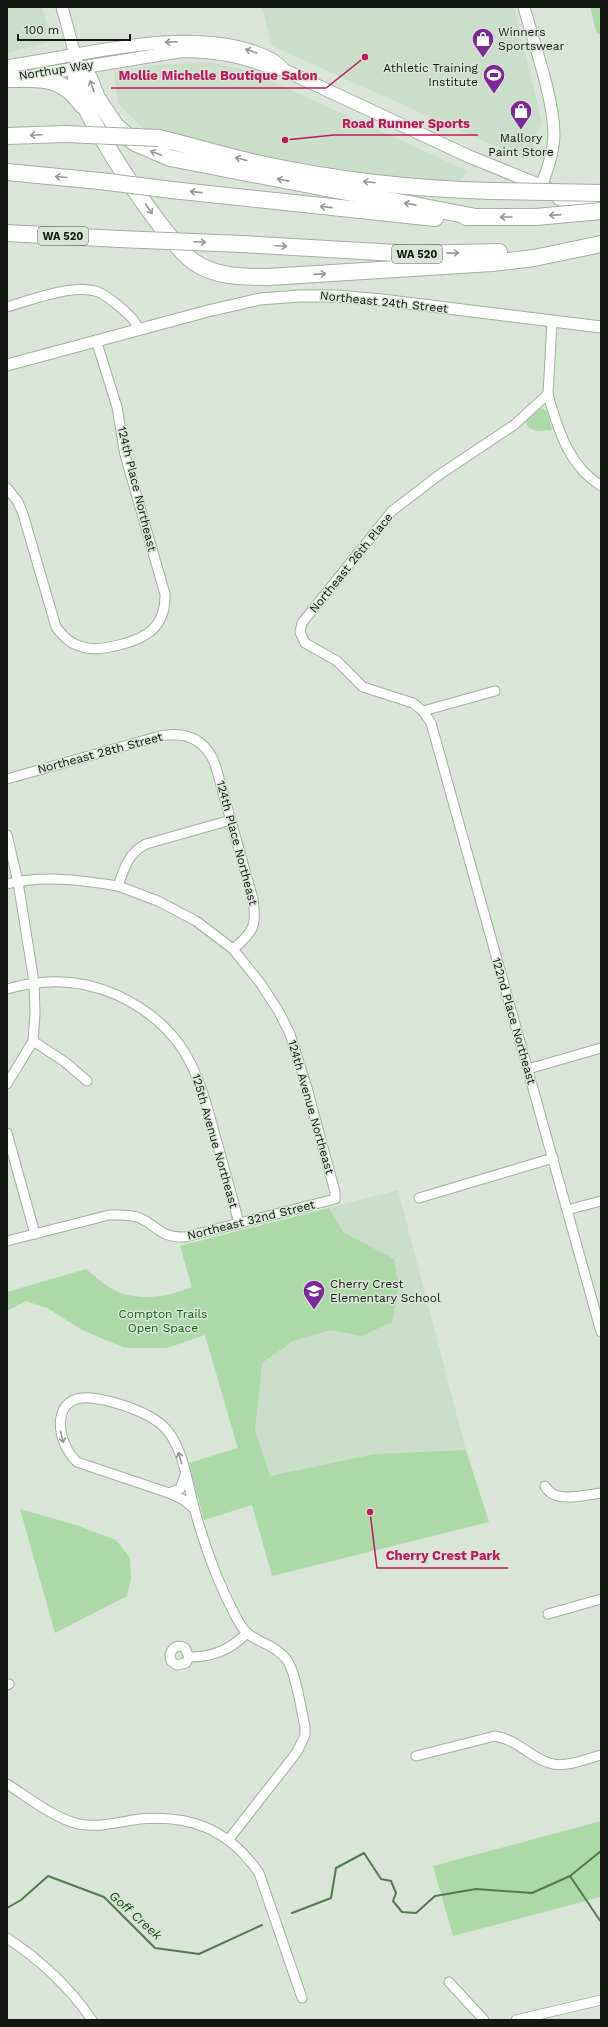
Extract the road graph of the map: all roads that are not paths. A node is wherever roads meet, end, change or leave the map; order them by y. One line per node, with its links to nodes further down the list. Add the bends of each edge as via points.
1 (62, 7): 3 (street)
2 (524, 7): 9 (street, via 551,108 554,132)
3 (77, 62): 4 (main road); 5 (main road, Northup Way, via 55,73); 6 (highway, via 76,80); 9 (main road, Northup Way, via 186,50 241,58 284,70 460,152); 14 (highway, one-way to 3, via 170,158 135,143 115,125 97,98 89,78)
4 (7, 66)
5 (7, 78): 6 (highway, via 46,79 61,84 71,91)
6 (92, 119): 16 (highway, one-way to 16, via 160,227 193,262 218,273 242,277 268,277 492,263 534,258)
7 (7, 136): 11 (highway, one-way to 7, bridge, via 442,190 326,177 159,138 65,134)
8 (7, 172): 14 (highway, one-way to 8, bridge, via 425,218)
9 (542, 186): 10 (main road, Northup Way)
10 (555, 192): 12 (main road, Northup Way, via 564,190); 13 (main road, Northup Way, via 559,199)
11 (601, 192)
12 (601, 202)
13 (601, 212): 14 (highway, one-way to 14, bridge, via 536,217)
14 (476, 217)
15 (7, 233): 16 (highway, WA 520, one-way to 16, bridge, via 414,254)
16 (597, 245)
17 (7, 307): 20 (street, via 70,291 91,290 105,296 136,320)
18 (552, 322): 19 (street, Northeast 24th Street); 20 (street, Northeast 24th Street, via 382,300 300,296 260,299); 23 (street)
19 (601, 327)
20 (138, 329): 21 (street, Northeast 24th Street)
21 (96, 340): 22 (street, Northeast 24th Street); 25 (street, 124th Place Northeast, via 117,407 126,455 165,594 161,616 152,632 134,641 105,649 81,647 64,637 56,627 23,514 18,502)
22 (7, 365)
23 (548, 394): 24 (street, via 567,450 590,479); 27 (street, Northeast 26th Place, via 514,425 439,475 392,511 302,623 300,632 305,643 336,661 363,687 413,703)
24 (601, 486)
25 (7, 488)
26 (495, 691): 27 (street)
27 (423, 711): 40 (street, 122nd Place Northeast, via 431,723 438,745)
28 (193, 739): 29 (street, Northeast 28th Street, via 172,734 160,736); 30 (street, 124th Place Northeast, via 210,753)
29 (7, 779)
30 (231, 820): 34 (street, via 136,849 125,866); 35 (street, 124th Place Northeast, via 254,898 255,912 254,924 248,937)
31 (7, 835): 32 (street)
32 (18, 882): 33 (street, 124th Avenue Northeast); 34 (street, 124th Avenue Northeast, via 50,879); 36 (street)
33 (7, 884)
34 (118, 886): 35 (street, 124th Avenue Northeast, via 158,901 196,921)
35 (233, 949): 46 (street, 124th Avenue Northeast, via 280,1012 290,1034 307,1088)
36 (34, 982): 37 (street, 125th Avenue Northeast); 38 (street); 49 (street, 125th Avenue Northeast, via 75,983 104,989 135,1004 172,1034 189,1058 200,1083)
37 (7, 989)
38 (33, 1041): 41 (street, via 65,1062); 42 (street)
39 (601, 1048): 40 (street)
40 (528, 1069): 44 (street, 122nd Place Northeast)
41 (87, 1081)
42 (7, 1084)
43 (7, 1133): 50 (street)
44 (552, 1158): 45 (street); 48 (street, 122nd Place Northeast)
45 (420, 1198)
46 (335, 1199): 49 (street, Northeast 32nd Street)
47 (601, 1201): 48 (street)
48 (567, 1210): 52 (street, 122nd Place Northeast)
49 (239, 1224): 50 (street, Northeast 32nd Street, via 185,1237 173,1237 160,1233 140,1218 130,1215 109,1215)
50 (35, 1234): 51 (street, Northeast 32nd Street)
51 (7, 1241)
52 (601, 1332)
53 (185, 1475): 55 (street, via 180,1489); 55 (street, one-way to 55, via 173,1439 166,1429 147,1414 93,1398 80,1398 65,1407 60,1422 61,1432 64,1445 77,1462); 57 (street)
54 (545, 1486): 56 (street, via 549,1493 556,1497)
55 (170, 1493): 57 (street)
56 (601, 1494)
57 (194, 1508): 60 (street, via 218,1578 235,1615)
58 (601, 1599): 59 (street)
59 (548, 1614)
60 (248, 1633): 61 (street, via 227,1650); 65 (street, via 279,1652 287,1660 296,1687 305,1735 293,1756)
61 (189, 1657)
62 (601, 1755): 63 (street, via 565,1764 552,1764 507,1738 495,1736)
63 (416, 1756)
64 (7, 1784): 65 (street, via 59,1816 80,1824 94,1826 138,1820 174,1819 208,1828)
65 (229, 1839): 68 (street, via 249,1858 259,1873)
66 (7, 1938): 70 (street, via 58,1979)
67 (448, 1982): 71 (street)
68 (302, 1998)
69 (601, 2000): 72 (street)
70 (92, 2020)
71 (484, 2020)
72 (516, 2020)

